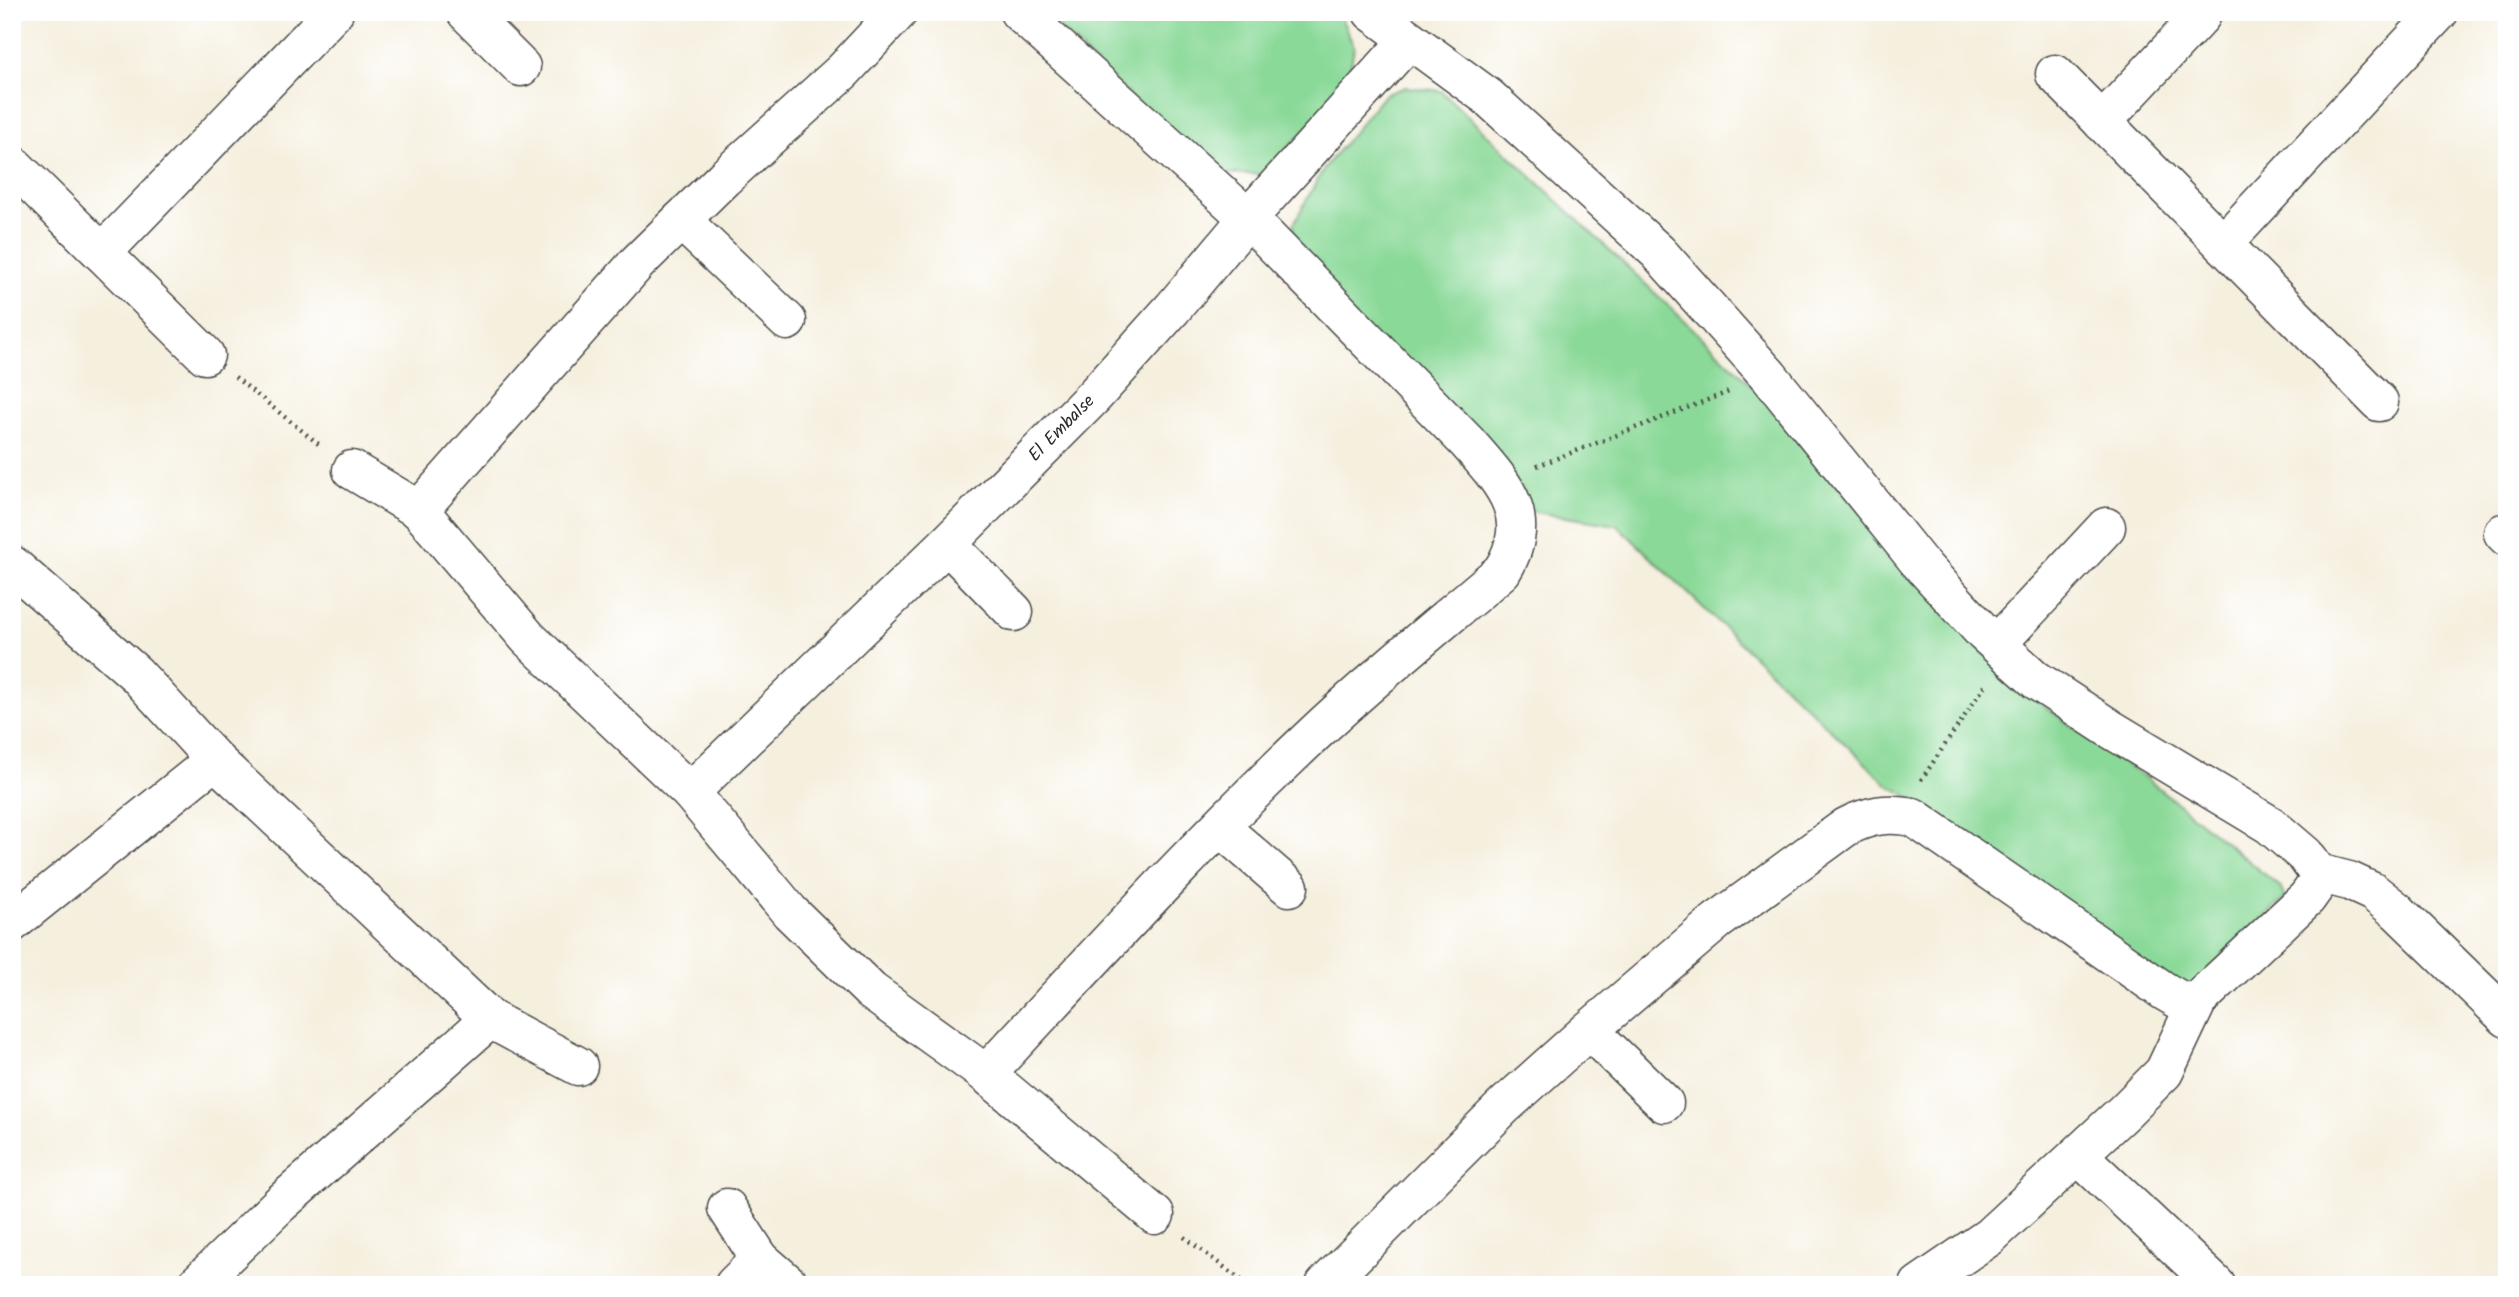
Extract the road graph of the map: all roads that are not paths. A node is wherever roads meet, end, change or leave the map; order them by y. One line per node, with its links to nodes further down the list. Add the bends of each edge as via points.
1 (334, 12): 16 (street)
2 (466, 12): 9 (street)
3 (898, 12): 14 (street, via 843,71)
4 (1019, 12): 13 (street)
5 (1372, 12): 8 (street)
6 (2439, 12): 15 (street)
7 (2201, 16): 11 (street)
8 (1409, 40): 13 (street, El Embalse); 26 (street, via 1488,97 1658,252 1769,376 1918,561)
9 (521, 67)
10 (2055, 74): 11 (street)
11 (2102, 122): 15 (street)
12 (12, 164): 16 (street)
13 (1248, 218): 23 (street, El Embalse, via 1094,396); 29 (street, via 1500,480 1513,506 1517,532 1516,545 1502,571 1312,735)
14 (681, 220): 17 (street); 21 (street, via 638,262)
15 (2223, 244): 19 (street)
16 (102, 253): 18 (street)
17 (787, 321)
18 (205, 355)
19 (2379, 402)
20 (352, 470): 21 (street)
21 (419, 510): 28 (street, via 527,638)
22 (2106, 527): 26 (street)
23 (947, 544): 25 (street); 28 (street, El Embalse)
24 (12, 565): 27 (street, via 136,674)
25 (1014, 612)
26 (2002, 649): 30 (street, via 2036,680 2109,728 2270,825 2305,855)
27 (215, 760): 32 (street); 35 (street)
28 (690, 792): 38 (street, via 790,912 871,991)
29 (1221, 828): 31 (street); 38 (street)
30 (2318, 873): 33 (street, via 2317,884 2307,898); 34 (street, via 2349,881 2381,898)
31 (1289, 887)
32 (12, 923)
33 (2198, 1000): 36 (street, via 2183,1002 2164,992 1913,817 1883,814 1846,827 1717,921); 40 (street, via 2164,1072)
34 (2507, 1018)
35 (490, 1019): 37 (street); 44 (street, via 280,1204)
36 (1589, 1030): 39 (street); 46 (street, via 1504,1106)
37 (578, 1066)
38 (986, 1074): 42 (street)
39 (1664, 1103)
40 (2079, 1156): 47 (street, via 1989,1237); 48 (street)
41 (727, 1208): 43 (street)
42 (1155, 1215)
43 (747, 1272): 45 (street)
44 (196, 1285)
45 (790, 1285)
46 (1325, 1285)
47 (1919, 1285)
48 (2216, 1285)

